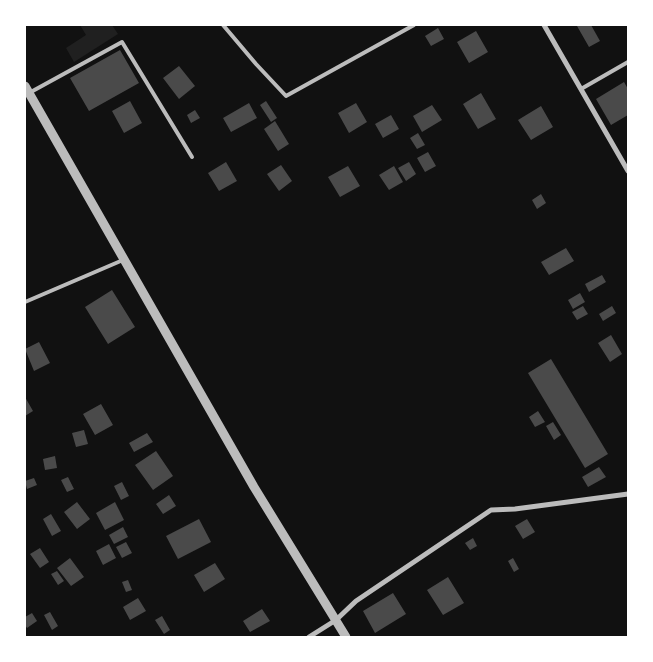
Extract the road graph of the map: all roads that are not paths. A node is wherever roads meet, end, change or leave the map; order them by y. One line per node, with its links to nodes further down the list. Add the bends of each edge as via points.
1 (223, 25): 2 (lane, via 286,96)
2 (414, 25)
3 (544, 25): 6 (street)
4 (628, 62): 6 (lane)
5 (27, 89): 7 (lane, via 122,42); 9 (street)
6 (581, 89): 8 (street)
7 (192, 157)
8 (628, 171)
9 (123, 260): 10 (lane); 12 (street, via 254,487)
10 (25, 302)
11 (628, 494): 12 (street, via 491,510 356,601)
12 (336, 620): 13 (street); 14 (street)
13 (308, 637)
14 (346, 637)

